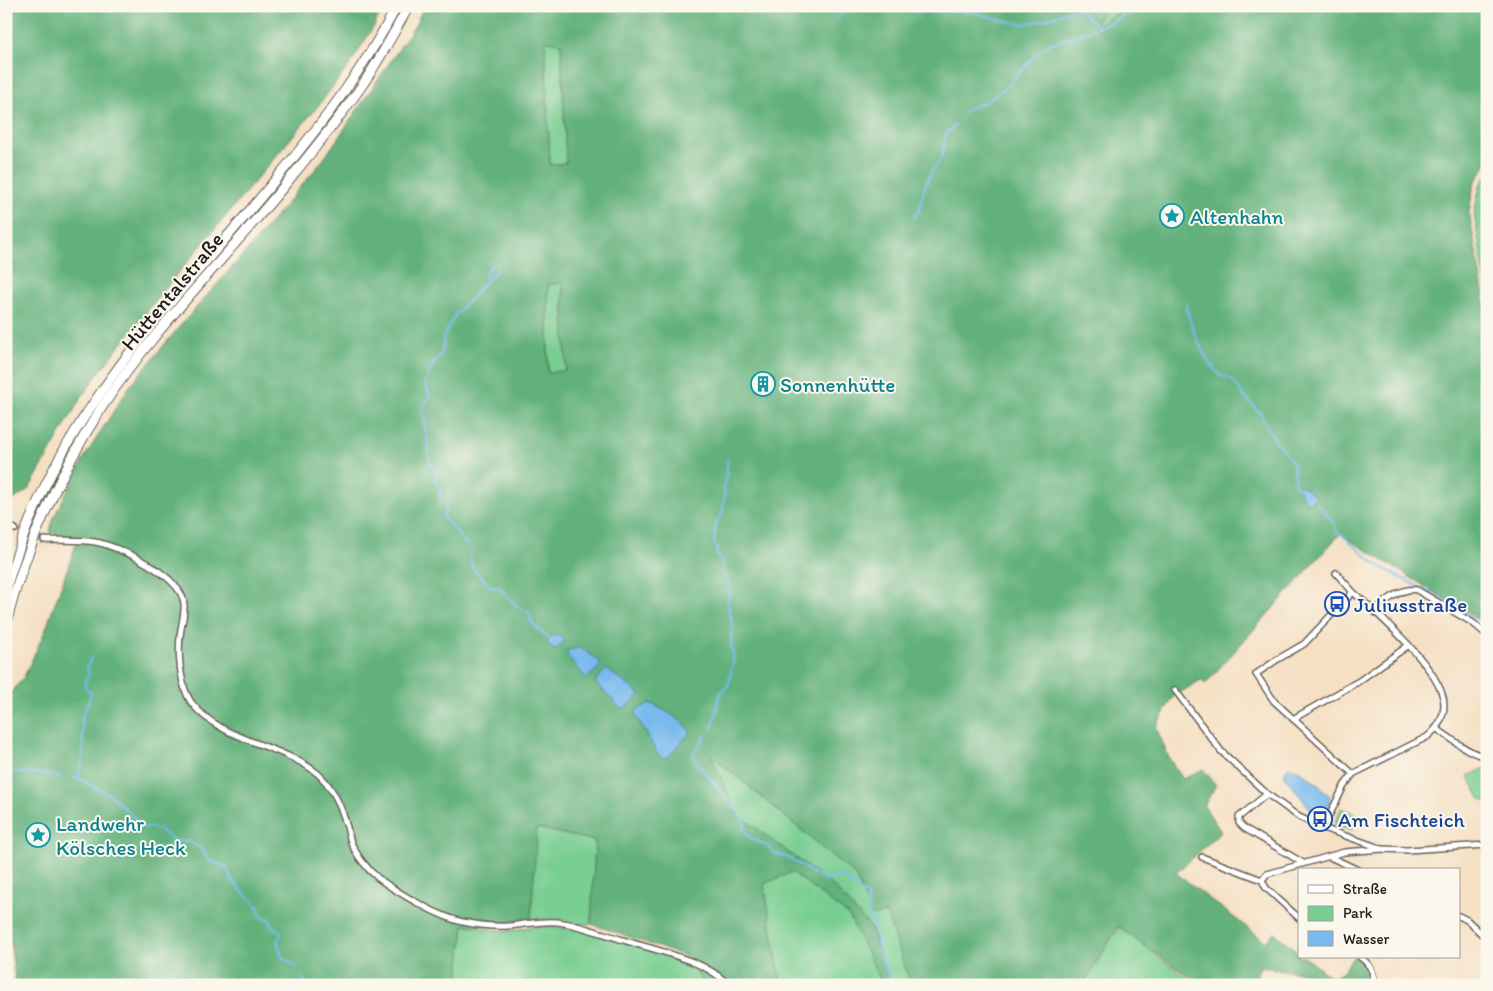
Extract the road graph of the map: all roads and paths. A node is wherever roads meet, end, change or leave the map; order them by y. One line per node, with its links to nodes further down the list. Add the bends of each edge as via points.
1 (397, 6): 7 (highway, Hüttentalstraße, via 380,38 327,115 276,180 161,313 94,401 36,504)
2 (409, 6): 10 (highway, Hüttentalstraße, via 363,84 335,122 168,320 103,406 75,451 42,518)
3 (6, 525): 4 (street)
4 (15, 529)
5 (44, 540): 31 (street, via 92,541 114,546 171,580 183,598 180,666 184,688 192,704 224,728 294,758 320,775 335,796 351,842 378,878 432,910 460,921 487,926 558,922 690,961 718,975)
6 (1336, 573): 8 (street)
7 (6, 588)
8 (1353, 592): 9 (street); 14 (street, via 1304,644 1256,674 1274,701)
9 (1374, 611): 11 (street, via 1388,599 1416,590 1473,623); 12 (street)
10 (6, 623)
11 (1487, 635)
12 (1409, 645): 14 (street, via 1359,681); 15 (street, via 1437,683 1443,698 1444,711)
13 (1175, 690): 18 (street, via 1221,751)
14 (1293, 719): 17 (street)
15 (1437, 729): 16 (street, via 1473,753); 17 (street)
16 (1487, 756)
17 (1353, 774): 19 (street)
18 (1267, 794): 19 (street, via 1299,817); 24 (street, via 1239,817 1239,823)
19 (1322, 828): 21 (street)
20 (1487, 845): 21 (street, via 1407,850)
21 (1383, 848): 22 (street)
22 (1329, 856): 24 (street); 25 (street)
23 (1202, 857): 26 (street)
24 (1303, 863): 26 (street, via 1268,874)
25 (1354, 868)
26 (1262, 880): 28 (street, via 1266,888)
27 (1460, 916): 29 (street)
28 (1298, 917)
29 (1487, 939)
30 (1361, 958): 32 (street, via 1373,971)
31 (728, 985)
32 (1374, 985)

